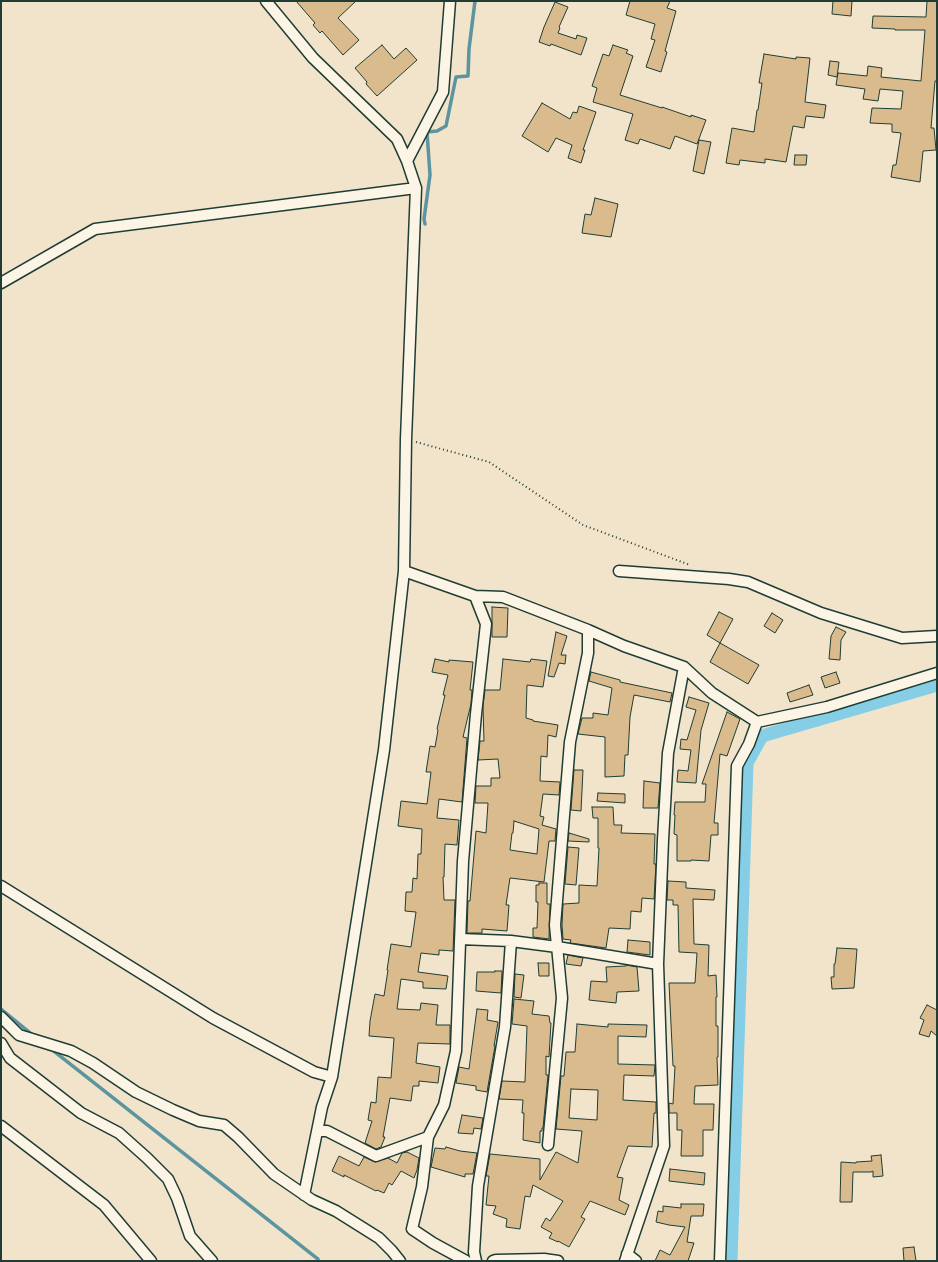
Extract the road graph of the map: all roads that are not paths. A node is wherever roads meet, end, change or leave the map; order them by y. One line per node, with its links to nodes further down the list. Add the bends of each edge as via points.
1 (266, 1): 3 (street, via 313,58 397,139)
2 (450, 1): 3 (street, via 443,92)
3 (407, 161): 4 (street)
4 (416, 188): 5 (street, via 95,229); 6 (street, via 406,440)
5 (1, 283)
6 (404, 571): 8 (street); 21 (street, via 384,750)
7 (619, 571): 10 (street, via 748,582 821,613 902,638)
8 (475, 596): 9 (street, via 503,597); 15 (street, via 486,624 463,862)
9 (588, 630): 11 (street); 17 (street, via 588,653 570,742 555,925)
10 (937, 636)
11 (684, 667): 13 (street, via 712,693); 18 (street, via 668,753)
12 (937, 673): 13 (street, via 827,707)
13 (757, 722): 36 (street, via 737,766)
14 (1, 886): 21 (street, via 213,1018 314,1072)
15 (460, 938): 16 (street); 24 (street, via 456,1051 444,1104)
16 (512, 941): 17 (street); 32 (street, via 505,1027 478,1186 474,1252)
17 (557, 947): 18 (street); 25 (street, via 562,998)
18 (658, 964): 27 (street, via 664,1146)
19 (1, 1017): 26 (street, via 19,1035 71,1051 136,1092 173,1110 199,1121 224,1125 274,1174)
20 (1, 1043): 29 (street, via 10,1058 81,1113 118,1133 168,1179 190,1236)
21 (332, 1077): 23 (street, via 322,1107)
22 (1, 1126): 28 (street, via 104,1205)
23 (318, 1132): 24 (street, via 327,1131 376,1156); 26 (street)
24 (428, 1137): 31 (street, via 422,1187 412,1228)
25 (548, 1145)
26 (304, 1194): 30 (street, via 378,1238)
27 (626, 1257): 35 (street)
28 (152, 1261)
29 (212, 1261)
30 (400, 1261)
31 (466, 1261)
32 (476, 1261)
33 (493, 1261): 34 (street, via 544,1258)
34 (558, 1261)
35 (636, 1261)
36 (720, 1261)

